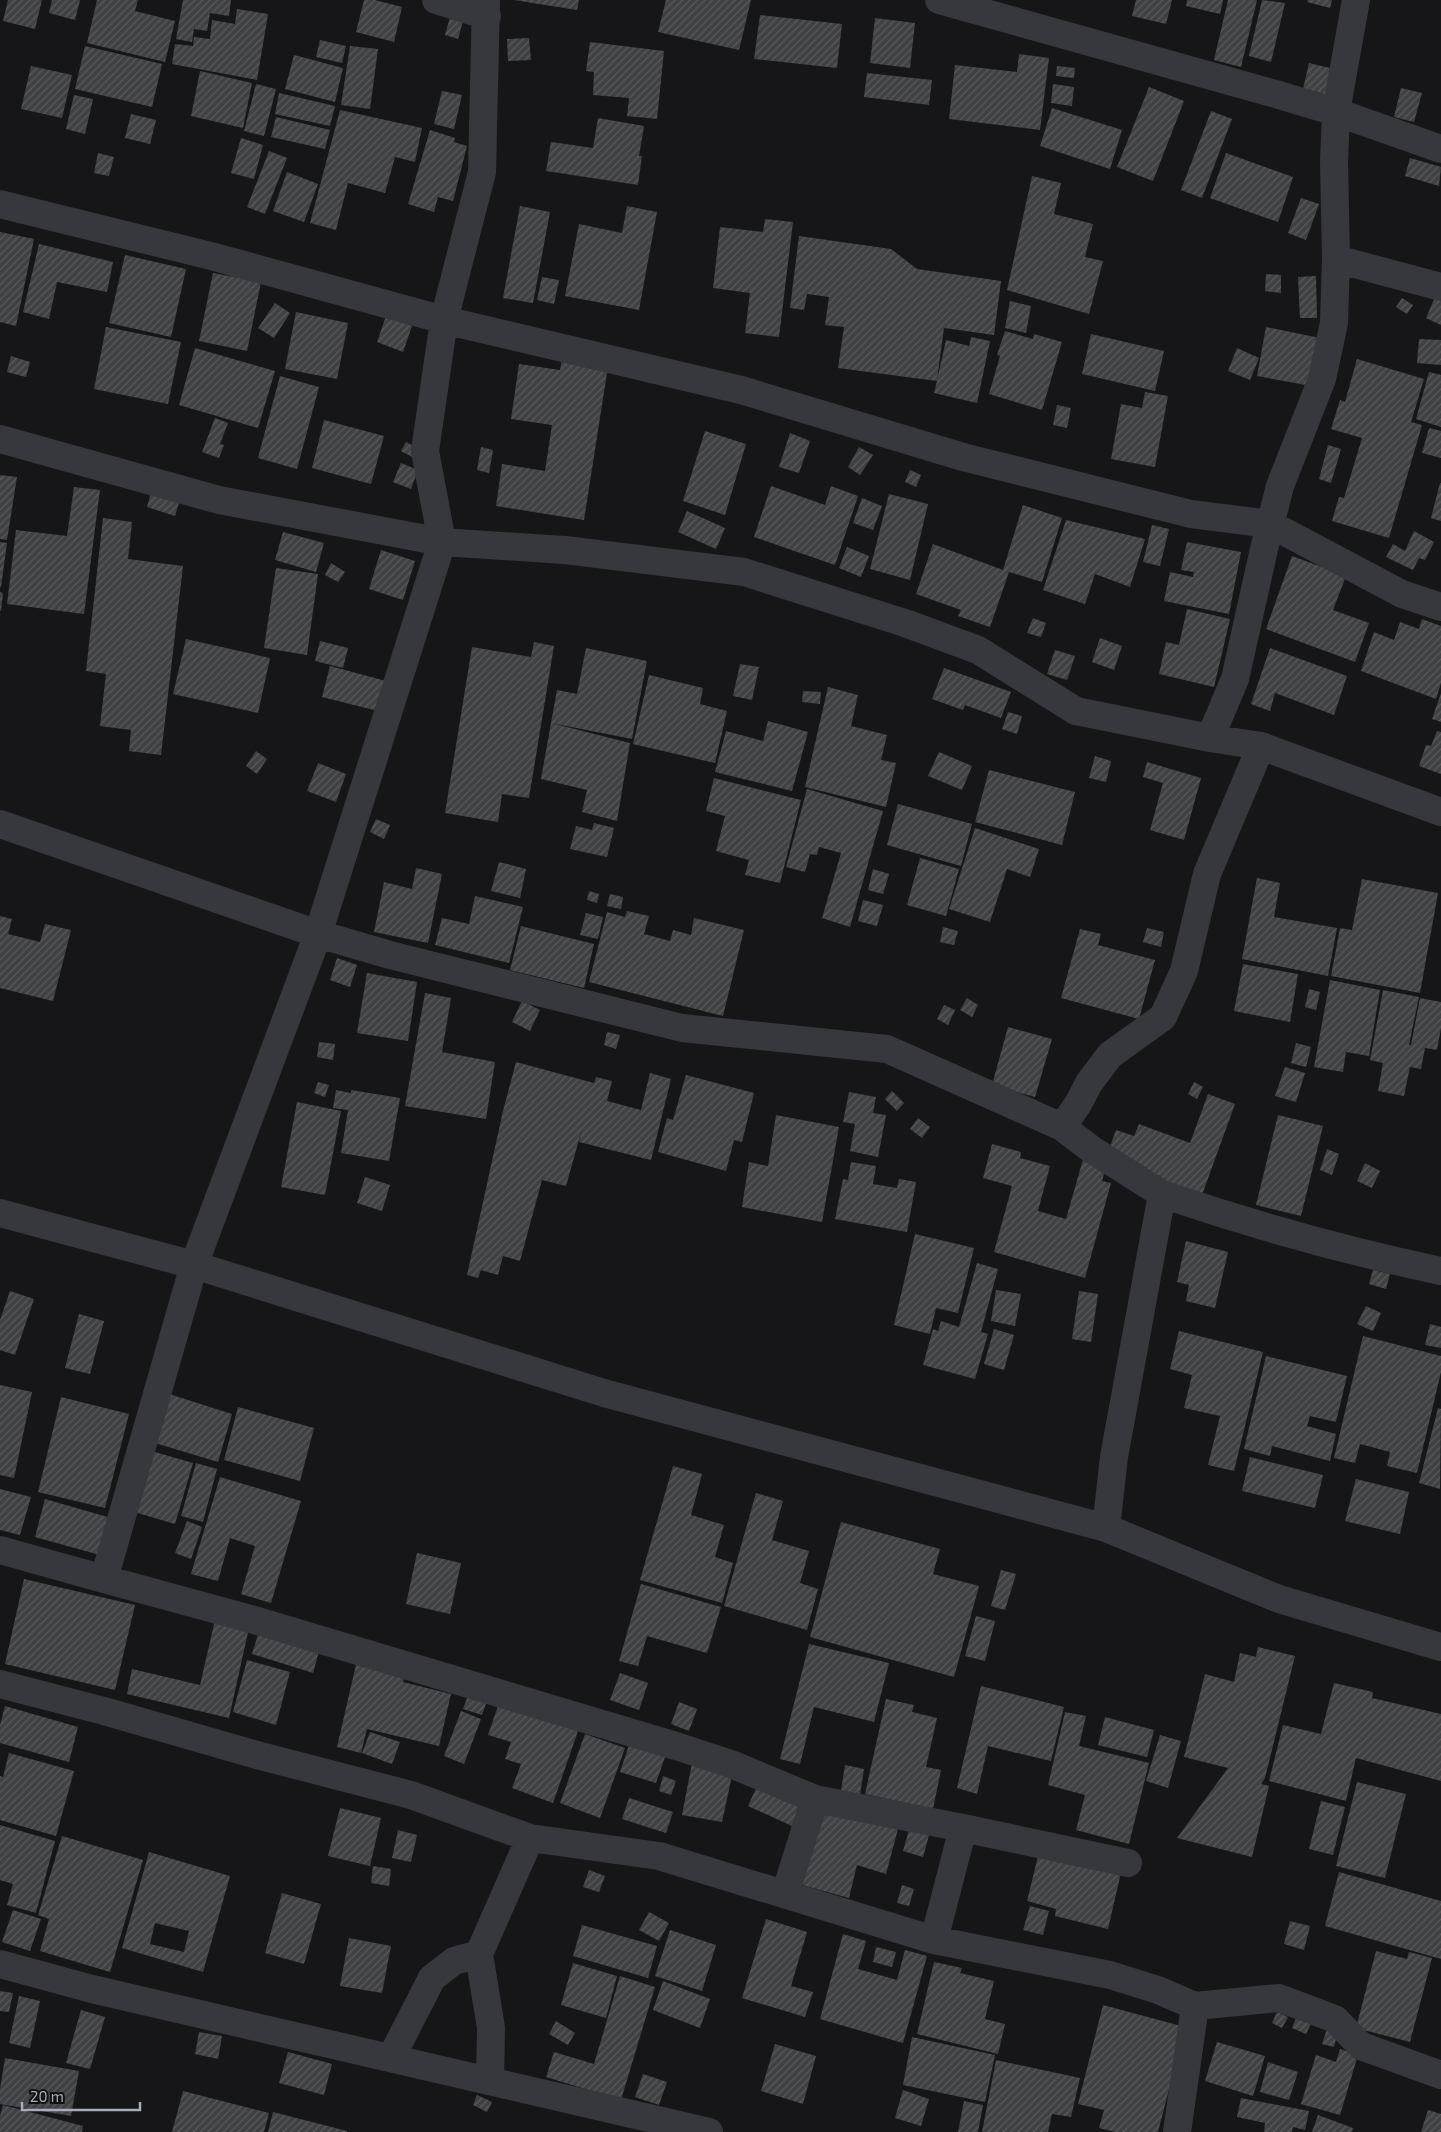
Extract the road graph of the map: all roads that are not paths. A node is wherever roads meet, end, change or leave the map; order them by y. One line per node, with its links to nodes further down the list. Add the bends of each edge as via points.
1 (436, 0): 4 (street)
2 (939, 0): 5 (street)
3 (1356, 0): 5 (street)
4 (487, 8): 10 (street, via 482,172)
5 (1336, 112): 6 (street); 8 (street)
6 (1441, 149)
7 (0, 204): 10 (street, via 211,256)
8 (1336, 259): 9 (street); 12 (street, via 1334,323 1322,379 1280,486)
9 (1441, 286)
10 (444, 320): 12 (street, via 740,390 963,457 1192,514); 13 (street, via 425,451)
11 (0, 439): 13 (street, via 219,500)
12 (1270, 524): 14 (street, via 1402,594); 15 (street, via 1235,679)
13 (442, 542): 15 (street, via 565,550 744,572 905,623 978,650 1076,711); 19 (street)
14 (1441, 606)
15 (1210, 738): 16 (street)
16 (1261, 746): 17 (street); 20 (street, via 1207,874 1184,971 1163,1017 1110,1055 1088,1082)
17 (1441, 812)
18 (0, 824): 19 (street)
19 (318, 934): 20 (street, via 682,1028 887,1049); 23 (street)
20 (1062, 1127): 21 (street)
21 (1162, 1194): 24 (street, via 1239,1220 1379,1258); 25 (street, via 1114,1457)
22 (0, 1213): 23 (street)
23 (194, 1265): 25 (street, via 604,1392); 27 (street)
24 (1441, 1271)
25 (1106, 1528): 28 (street, via 1279,1599)
26 (1, 1553): 27 (street)
27 (104, 1579): 30 (street, via 254,1620 676,1746 731,1764)
28 (1441, 1647)
29 (0, 1684): 32 (street, via 411,1795)
30 (816, 1799): 31 (street); 34 (street)
31 (963, 1828): 33 (street); 35 (street)
32 (530, 1838): 34 (street, via 659,1856); 36 (street)
33 (1128, 1862)
34 (785, 1894): 35 (street)
35 (934, 1940): 38 (street, via 1110,1975)
36 (479, 1954): 39 (street, via 454,1960 432,1978); 41 (street, via 491,2028)
37 (0, 1964): 39 (street, via 92,1989)
38 (1195, 2006): 40 (street, via 1279,1998 1335,2019 1361,2046); 43 (street)
39 (391, 2058): 41 (street)
40 (1441, 2075)
41 (490, 2080): 42 (street)
42 (709, 2132)
43 (1177, 2132)

